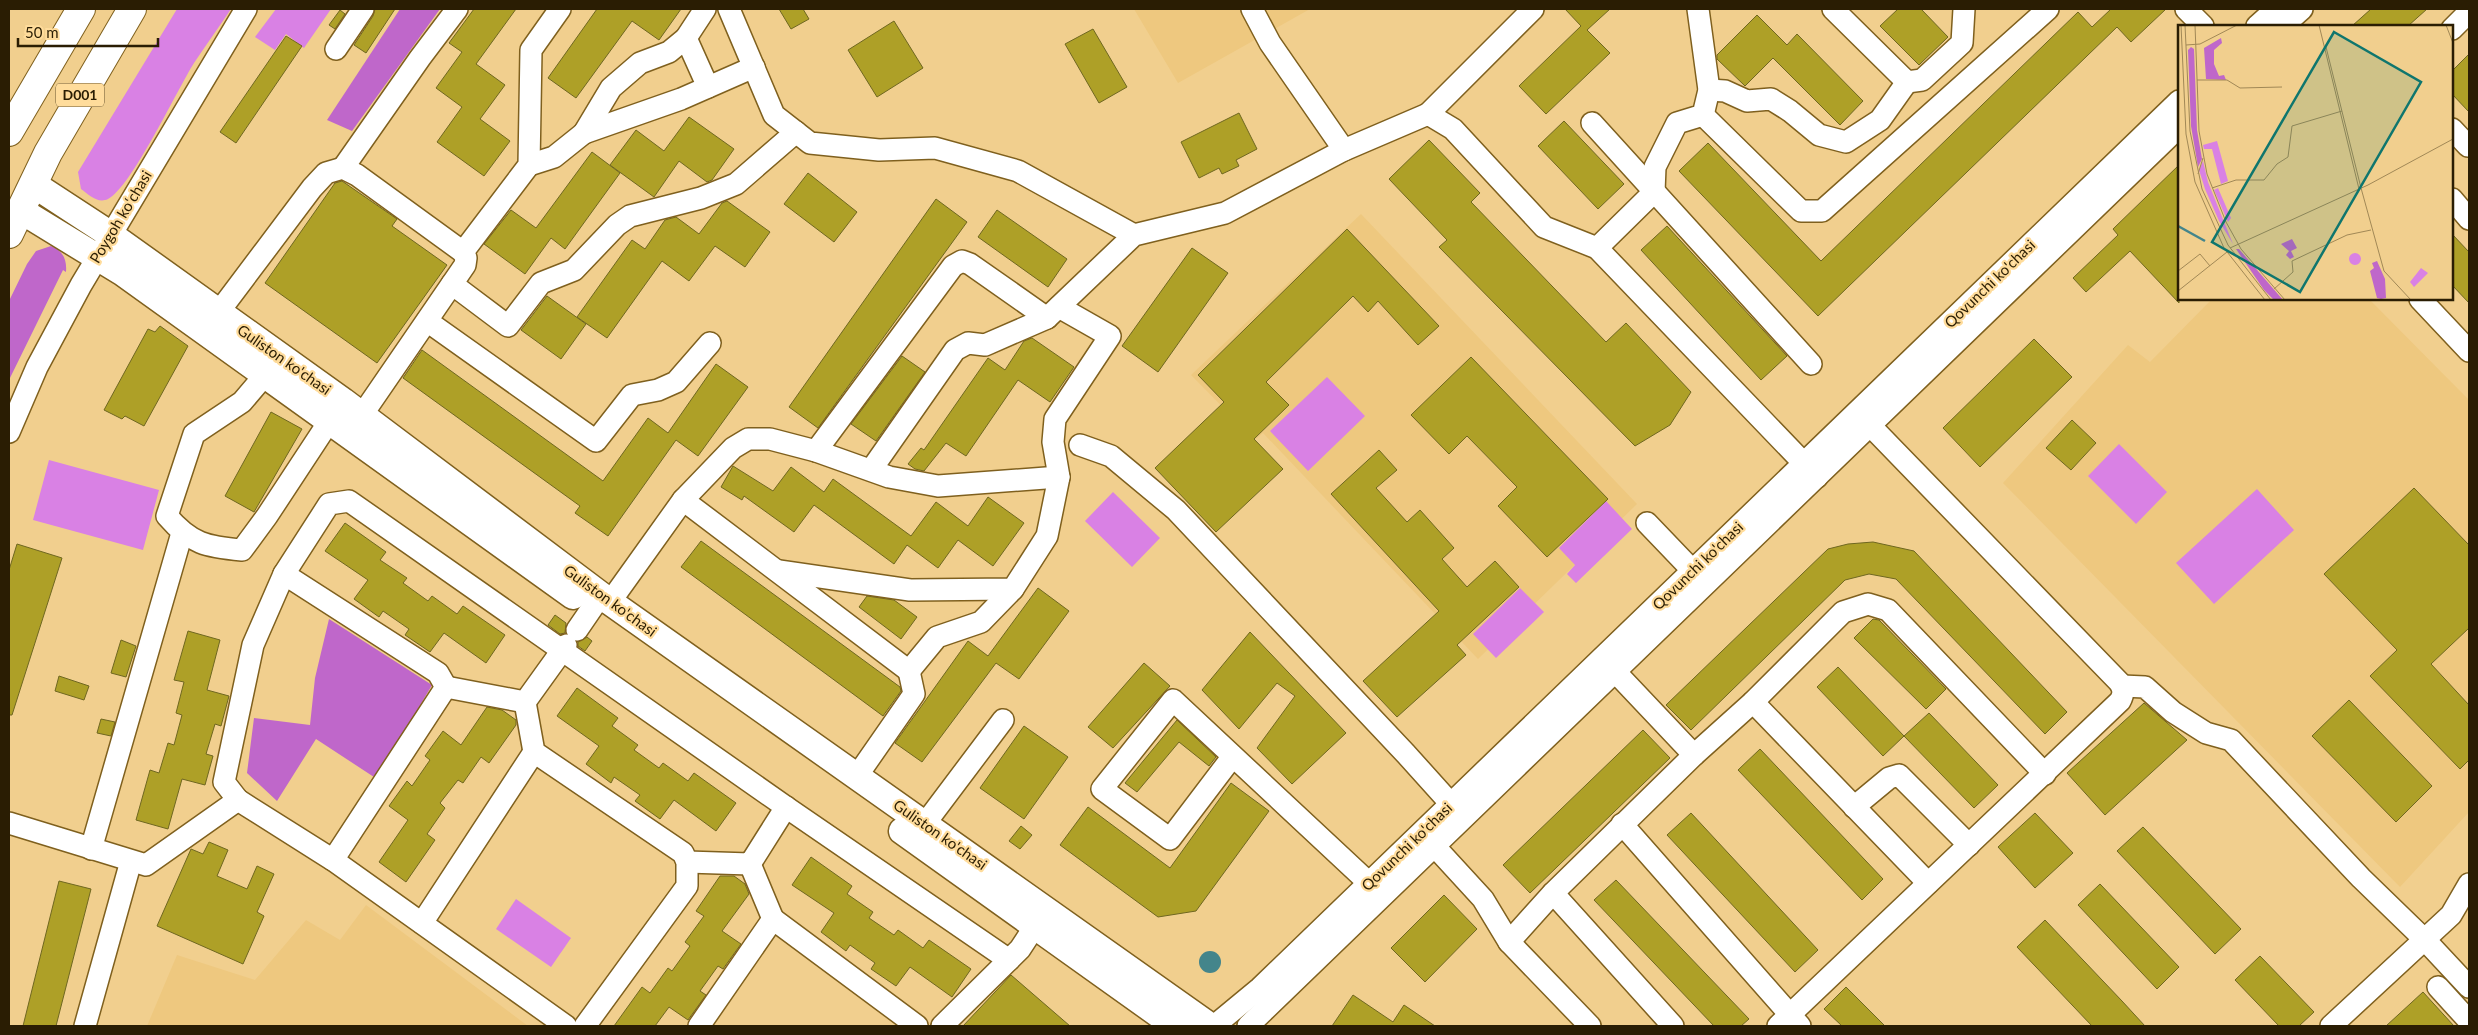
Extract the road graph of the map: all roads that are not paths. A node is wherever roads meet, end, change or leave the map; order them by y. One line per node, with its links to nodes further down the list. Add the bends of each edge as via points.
1 (81, 9): 35 (highway, D001)
2 (132, 9): 42 (highway, D001)
3 (246, 9): 49 (street, Poygoh koʻchasi)
4 (363, 9): 24 (street)
5 (457, 9): 41 (street)
6 (560, 9): 40 (street, via 531,50)
7 (705, 9): 23 (street)
8 (729, 9): 25 (street)
9 (1252, 9): 39 (street, via 1270,43)
10 (1533, 9): 30 (street)
11 (1698, 9): 28 (street)
12 (1833, 9): 26 (street)
13 (1964, 9): 26 (street, via 1962,43 1922,80)
14 (2048, 9): 31 (street, via 1822,211 1801,211)
15 (2186, 9): 19 (street)
16 (2276, 9): 20 (street)
17 (2302, 9): 21 (street)
18 (2469, 12): 22 (street)
19 (2202, 25)
20 (2258, 25)
21 (2285, 25)
22 (2453, 28)
23 (686, 38): 27 (street); 37 (street, via 669,52 640,63 611,88)
24 (336, 50)
25 (754, 67): 27 (street); 36 (street, via 774,115)
26 (1907, 82): 28 (street, via 1880,120 1846,142 1818,136 1771,98 1747,101 1725,91)
27 (708, 87): 37 (street)
28 (1708, 90): 31 (street)
29 (2178, 102): 62 (street, Qovunchi ko'chasi)
30 (1428, 114): 39 (street); 50 (street, via 1452,129 1544,227)
31 (1703, 115): 43 (street, via 1677,123 1655,167)
32 (1592, 123): 43 (street)
33 (2178, 128): 62 (street, Qovunchi ko'chasi)
34 (2453, 130): 38 (street)
35 (9, 132)
36 (796, 132): 48 (street, via 810,143 879,150 935,148 1018,171); 52 (street, via 736,184 701,198 630,216 617,225 574,270 541,284 508,326)
37 (584, 133): 40 (street, via 554,157)
38 (2468, 146)
39 (1344, 150): 48 (street, via 1224,213)
40 (529, 164): 51 (street)
41 (343, 168): 51 (street); 55 (street, via 326,173 312,188)
42 (21, 185): 45 (highway, D001); 49 (main road, Guliston ko'chasi)
43 (1654, 192): 50 (street); 59 (street)
44 (2453, 200): 46 (street)
45 (14, 207): 47 (highway, D001); 49 (main road, Guliston ko'chasi)
46 (2469, 219)
47 (9, 234)
48 (1134, 236): 54 (street)
49 (105, 245): 55 (main road, Guliston ko'chasi); 60 (main road, Guliston ko'chasi); 63 (street, Poygoh koʻchasi, via 37,367)
50 (1597, 248): 67 (street)
51 (463, 252): 52 (street, via 466,265)
52 (452, 284): 56 (street)
53 (2421, 300): 58 (street)
54 (1053, 312): 65 (street, via 970,264 962,261 953,266); 66 (street, via 985,344 968,343 955,350); 68 (street, via 1110,336 1056,419 1053,442)
55 (218, 313): 61 (main road, Guliston ko'chasi)
56 (427, 321): 57 (street, via 596,441 632,395 658,390 676,382); 61 (street)
57 (710, 343)
58 (2469, 351)
59 (1811, 364)
60 (264, 375): 61 (main road, Guliston ko'chasi); 71 (street, via 242,402 194,434 167,516)
61 (345, 413): 71 (street, via 242,550 211,547); 76 (main road, Guliston ko'chasi)
62 (1864, 418): 67 (street, Qovunchi ko'chasi); 80 (street)
63 (9, 432)
64 (1080, 446): 91 (street, via 1111,456 1176,510)
65 (816, 451): 66 (street); 69 (street, via 770,439 748,439 734,448)
66 (871, 470): 68 (street, via 888,477 938,486)
67 (1810, 470): 73 (street, Qovunchi ko'chasi); 78 (street, Qovunchi ko'chasi)
68 (1059, 477): 75 (street, via 1047,536)
69 (683, 500): 72 (street); 76 (street)
70 (1647, 523): 73 (street)
71 (182, 533): 99 (street)
72 (778, 571): 75 (street, via 910,590); 79 (street)
73 (1693, 571): 78 (street, Qovunchi ko'chasi)
74 (284, 574): 77 (street, via 329,504 348,501); 81 (street, via 438,672); 90 (street, via 253,645 224,782)
75 (1012, 588): 79 (street, via 981,622 936,637)
76 (601, 602): 77 (street); 89 (main road, Guliston ko'chasi); 108 (main road, Guliston ko'chasi)
77 (569, 642): 82 (street); 92 (street)
78 (1608, 664): 86 (street); 91 (street, Qovunchi ko'chasi); 97 (street, Qovunchi ko'chasi)
79 (909, 671): 89 (street, via 914,694)
80 (2122, 686): 88 (street, via 2120,701); 111 (street, via 2145,687 2173,712 2206,733 2231,740 2361,878)
81 (446, 687): 82 (street); 100 (street)
82 (525, 702): 85 (street)
83 (1753, 702): 86 (street); 88 (street, via 1844,612 1868,604 1888,610); 93 (street)
84 (1003, 720): 96 (street)
85 (534, 752): 102 (street, via 683,853); 110 (street)
86 (1694, 755): 95 (street)
87 (1233, 756): 87 (street, via 1173,700 1102,789 1170,839); 104 (street)
88 (2045, 774): 98 (street)
89 (857, 776): 96 (main road, Guliston ko'chasi)
90 (238, 800): 100 (street); 101 (street, via 146,865)
91 (1450, 804): 97 (street, Qovunchi ko'chasi)
92 (786, 807): 103 (street); 113 (street)
93 (1854, 807): 98 (street, via 1889,778 1899,775); 105 (street)
94 (9, 823): 99 (street)
95 (1622, 824): 107 (street); 117 (street)
96 (924, 825): 108 (main road, Guliston ko'chasi)
97 (1428, 840): 104 (street, Qovunchi ko'chasi); 112 (street, via 1483,900); 126 (street, Qovunchi ko'chasi)
98 (1969, 845): 105 (street)
99 (90, 849): 101 (street)
100 (332, 860): 110 (street)
101 (131, 861): 118 (street)
102 (687, 862): 103 (street); 120 (street, via 687,886)
103 (750, 864): 109 (street)
104 (1369, 882): 125 (street, Qovunchi ko'chasi, via 1260,988)
105 (1928, 883): 117 (street)
106 (2469, 884): 111 (street, via 2451,916)
107 (1553, 893): 112 (street); 128 (street)
108 (1040, 918): 113 (street, via 1020,950); 124 (main road, Guliston ko'chasi); 125 (main road, Guliston ko'chasi)
109 (773, 919): 121 (street); 122 (street)
110 (422, 924): 119 (street)
111 (2426, 941): 115 (street); 129 (street)
112 (1509, 942): 127 (street)
113 (1009, 960): 123 (street)
114 (2438, 987): 116 (street)
115 (2469, 987)
116 (2469, 1021)
117 (1789, 1023)
118 (85, 1026)
119 (566, 1026)
120 (585, 1026)
121 (699, 1026)
122 (917, 1026)
123 (942, 1026)
124 (1175, 1026)
125 (1212, 1026)
126 (1248, 1026)
127 (1590, 1026)
128 (1673, 1026)
129 (2331, 1026)

